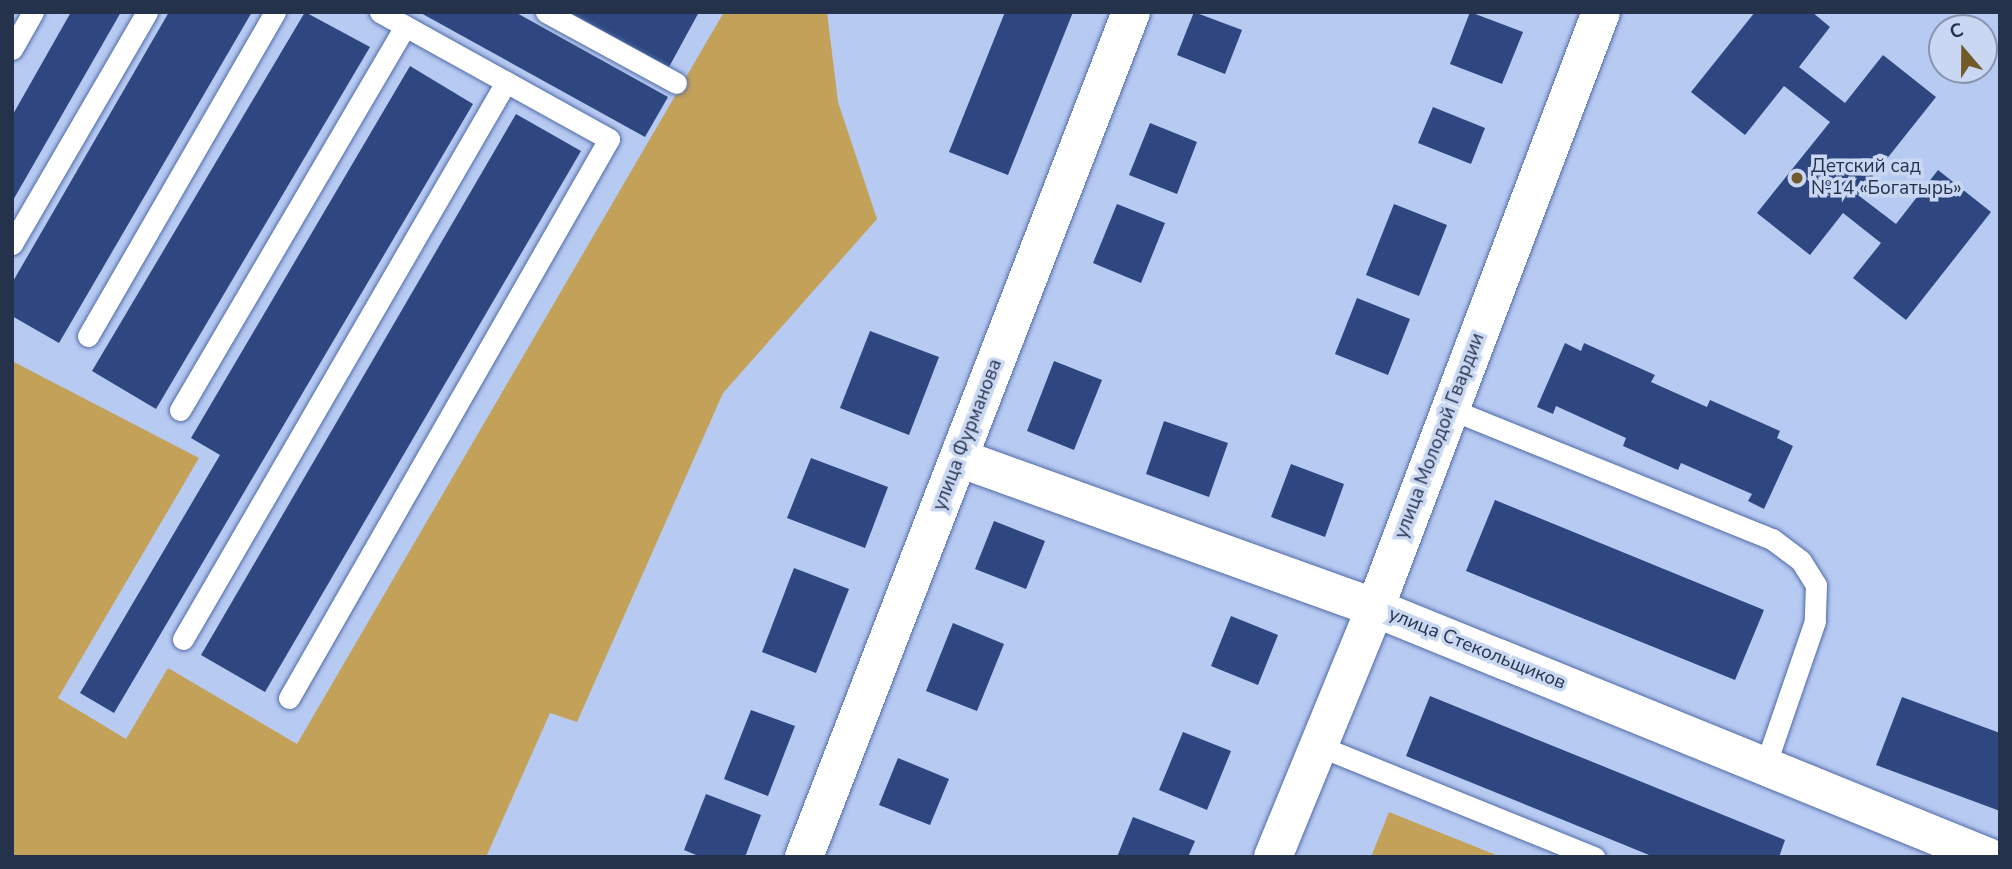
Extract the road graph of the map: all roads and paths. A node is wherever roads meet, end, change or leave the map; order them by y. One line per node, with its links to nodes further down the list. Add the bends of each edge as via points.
1 (33, 12): 9 (lane)
2 (147, 12): 12 (lane)
3 (275, 12): 13 (lane)
4 (380, 12): 8 (lane)
5 (546, 12): 11 (lane)
6 (1131, 12): 16 (street, улица Фурманова)
7 (1601, 12): 15 (street, улица Молодой Гвардии)
8 (405, 26): 10 (lane); 14 (lane)
9 (12, 49)
10 (506, 82): 18 (lane); 19 (lane, via 609,139)
11 (676, 83)
12 (12, 244)
13 (88, 336)
14 (180, 410)
15 (1450, 410): 17 (street, улица Молодой Гвардии); 21 (lane, via 1772,539 1801,561 1816,585 1815,621)
16 (960, 458): 17 (street, улица Стекольщиков); 22 (street, улица Фурманова)
17 (1375, 608): 20 (street, улица Молодой Гвардии); 21 (street, улица Стекольщиков)
18 (183, 639)
19 (289, 698)
20 (1319, 746): 23 (street, улица Молодой Гвардии); 24 (lane)
21 (1765, 766): 25 (street, улица Стекольщиков)
22 (816, 853)
23 (1273, 857)
24 (1594, 857)
25 (1988, 857)

